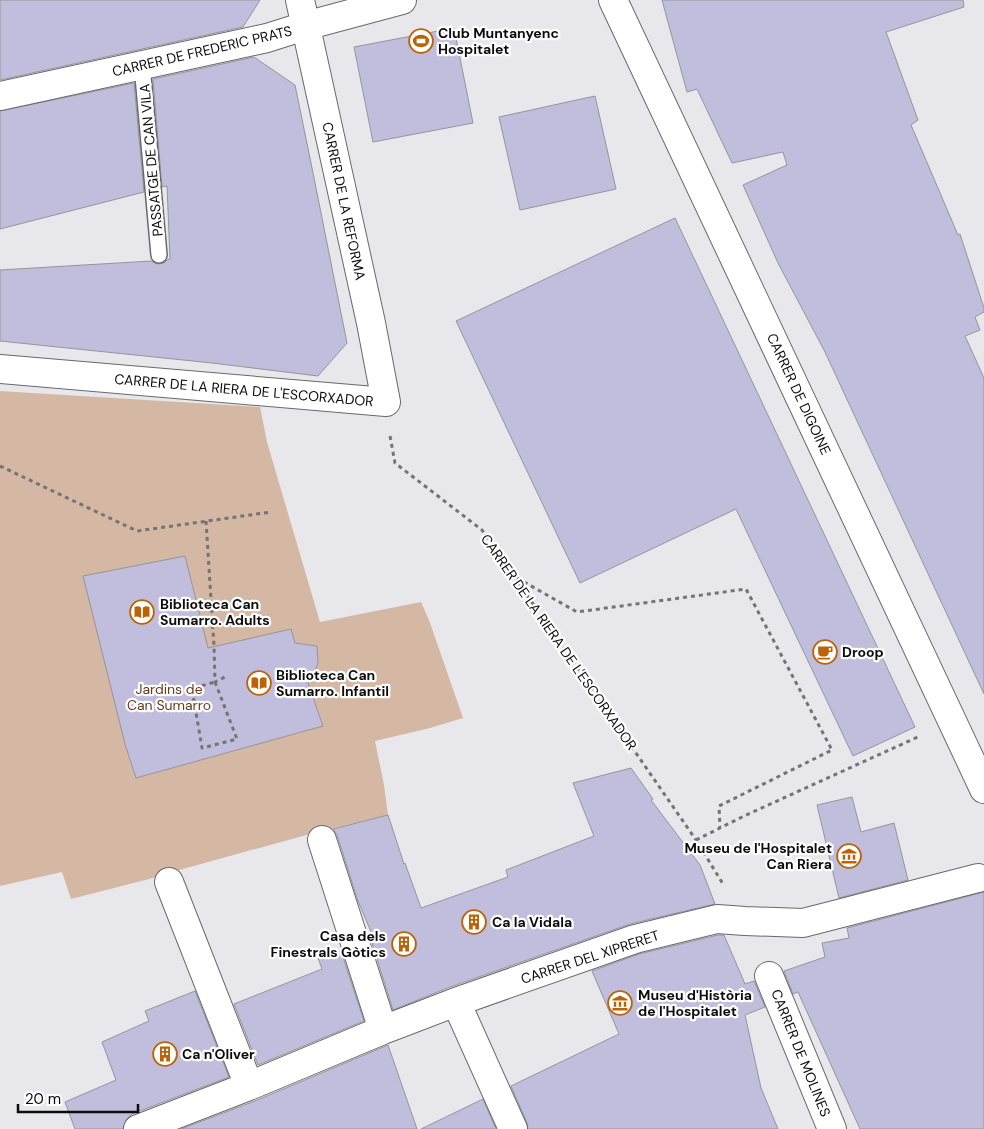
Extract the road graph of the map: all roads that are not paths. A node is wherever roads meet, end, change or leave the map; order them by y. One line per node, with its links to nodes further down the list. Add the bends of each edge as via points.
1 (402, 0): 3 (street, CARRER DE FREDERIC PRATS)
2 (613, 0): 9 (street, CARRER DE DIGOINE)
3 (302, 13): 4 (street, CARRER DE FREDERIC PRATS, via 267,38); 8 (street, CARRER DE LA REFORMA)
4 (142, 65): 5 (street, CARRER DE FREDERIC PRATS); 6 (lane, PASSATGE DE CAN VILA)
5 (0, 96)
6 (159, 255)
7 (0, 369): 8 (street, CARRER DE LA RIERA DE L'ESCORXADOR)
8 (386, 402)
9 (984, 789)
10 (322, 840): 15 (street)
11 (978, 878): 14 (street, CARRER DEL XIPRERET, via 803,923 717,919 635,939)
12 (169, 882): 16 (street)
13 (769, 976): 19 (street, CARRER DE MOLINES)
14 (456, 1002): 15 (street, CARRER DEL XIPRERET); 18 (street)
15 (382, 1030): 16 (street, CARRER DEL XIPRERET)
16 (249, 1086): 17 (street, CARRER DEL XIPRERET)
17 (138, 1129)
18 (513, 1129)
19 (832, 1129)

